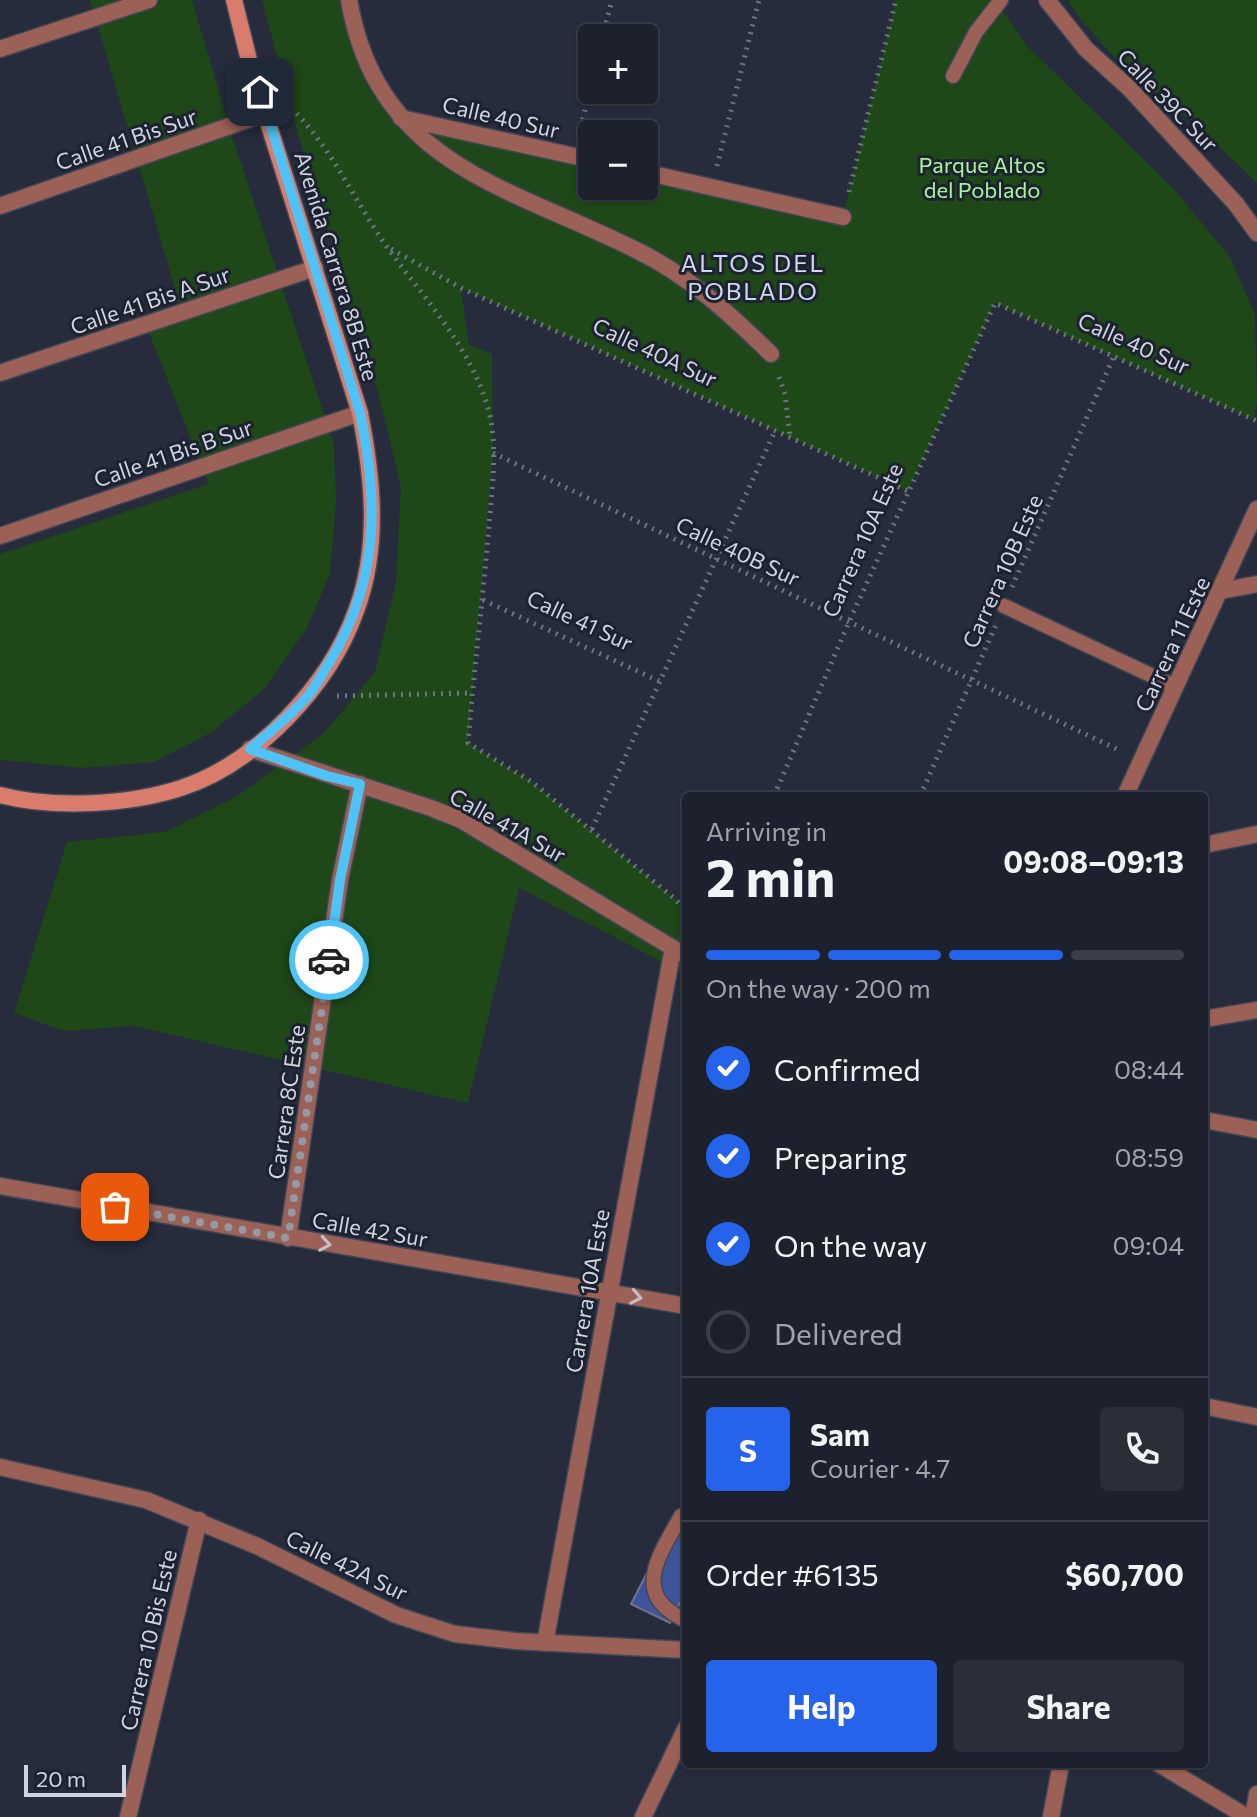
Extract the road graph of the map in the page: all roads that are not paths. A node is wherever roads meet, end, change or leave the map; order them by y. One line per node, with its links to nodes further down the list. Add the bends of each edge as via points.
1 (149, 0): 6 (street)
2 (234, 0): 8 (main road, Avenida Carrera 8B Este)
3 (349, 0): 9 (street, via 361,47)
4 (1001, 0): 7 (lane, via 976,32)
5 (1047, 0): 14 (street, Calle 39C Sur)
6 (0, 49)
7 (953, 76)
8 (267, 113): 12 (street, Calle 41 Bis Sur); 15 (main road, Avenida Carrera 8B Este)
9 (400, 117): 10 (street, Calle 40 Sur); 16 (street, via 433,148 479,179 639,251 688,281)
10 (578, 157)
11 (658, 175): 13 (street)
12 (0, 206)
13 (843, 217)
14 (1257, 233)
15 (315, 268): 17 (street, Calle 41 Bis A Sur); 18 (main road, Avenida Carrera 8B Este)
16 (771, 354)
17 (0, 373)
18 (360, 413): 20 (street, Calle 41 Bis B Sur); 25 (main road, Avenida Carrera 8B Este, via 373,511 356,611 308,697)
19 (1257, 509): 22 (street, Carrera 11 Este)
20 (0, 536)
21 (1257, 584): 22 (street)
22 (1220, 591): 24 (street, Carrera 11 Este)
23 (1004, 606): 24 (lane)
24 (1176, 687): 27 (street, Carrera 11 Este)
25 (250, 749): 26 (street, Calle 41A Sur); 28 (main road, Avenida Carrera 8B Este, via 181,788 125,799 81,803)
26 (360, 784): 31 (street, Calle 41A Sur, via 461,820); 37 (street, Carrera 8C Este, via 340,880)
27 (1127, 792)
28 (0, 795)
29 (1257, 834): 30 (street)
30 (1208, 844)
31 (679, 952): 38 (street, Carrera 10A Este)
32 (1257, 1010): 33 (street)
33 (1208, 1018)
34 (1208, 1121): 35 (street)
35 (1257, 1130)
36 (0, 1186): 37 (street, Calle 42 Sur)
37 (288, 1238): 38 (street, Calle 42 Sur, one-way to 38)
38 (609, 1292): 39 (street, Calle 42 Sur, one-way to 39); 46 (street, Carrera 10A Este)
39 (682, 1305)
40 (1208, 1407): 41 (street)
41 (1257, 1417)
42 (0, 1467): 44 (street, Calle 42A Sur, via 146,1500)
43 (682, 1516): 45 (lane, via 654,1569 653,1589 663,1606)
44 (199, 1520): 46 (street, Calle 42A Sur, via 425,1626 485,1639); 52 (street, Carrera 10 Bis Este)
45 (682, 1618)
46 (545, 1643): 47 (street, Calle 42A Sur)
47 (682, 1650)
48 (682, 1736): 53 (street)
49 (1060, 1768): 54 (street)
50 (1166, 1768): 55 (street)
51 (1257, 1794): 55 (street)
52 (128, 1817)
53 (643, 1817)
54 (1051, 1817)
55 (1250, 1817)

